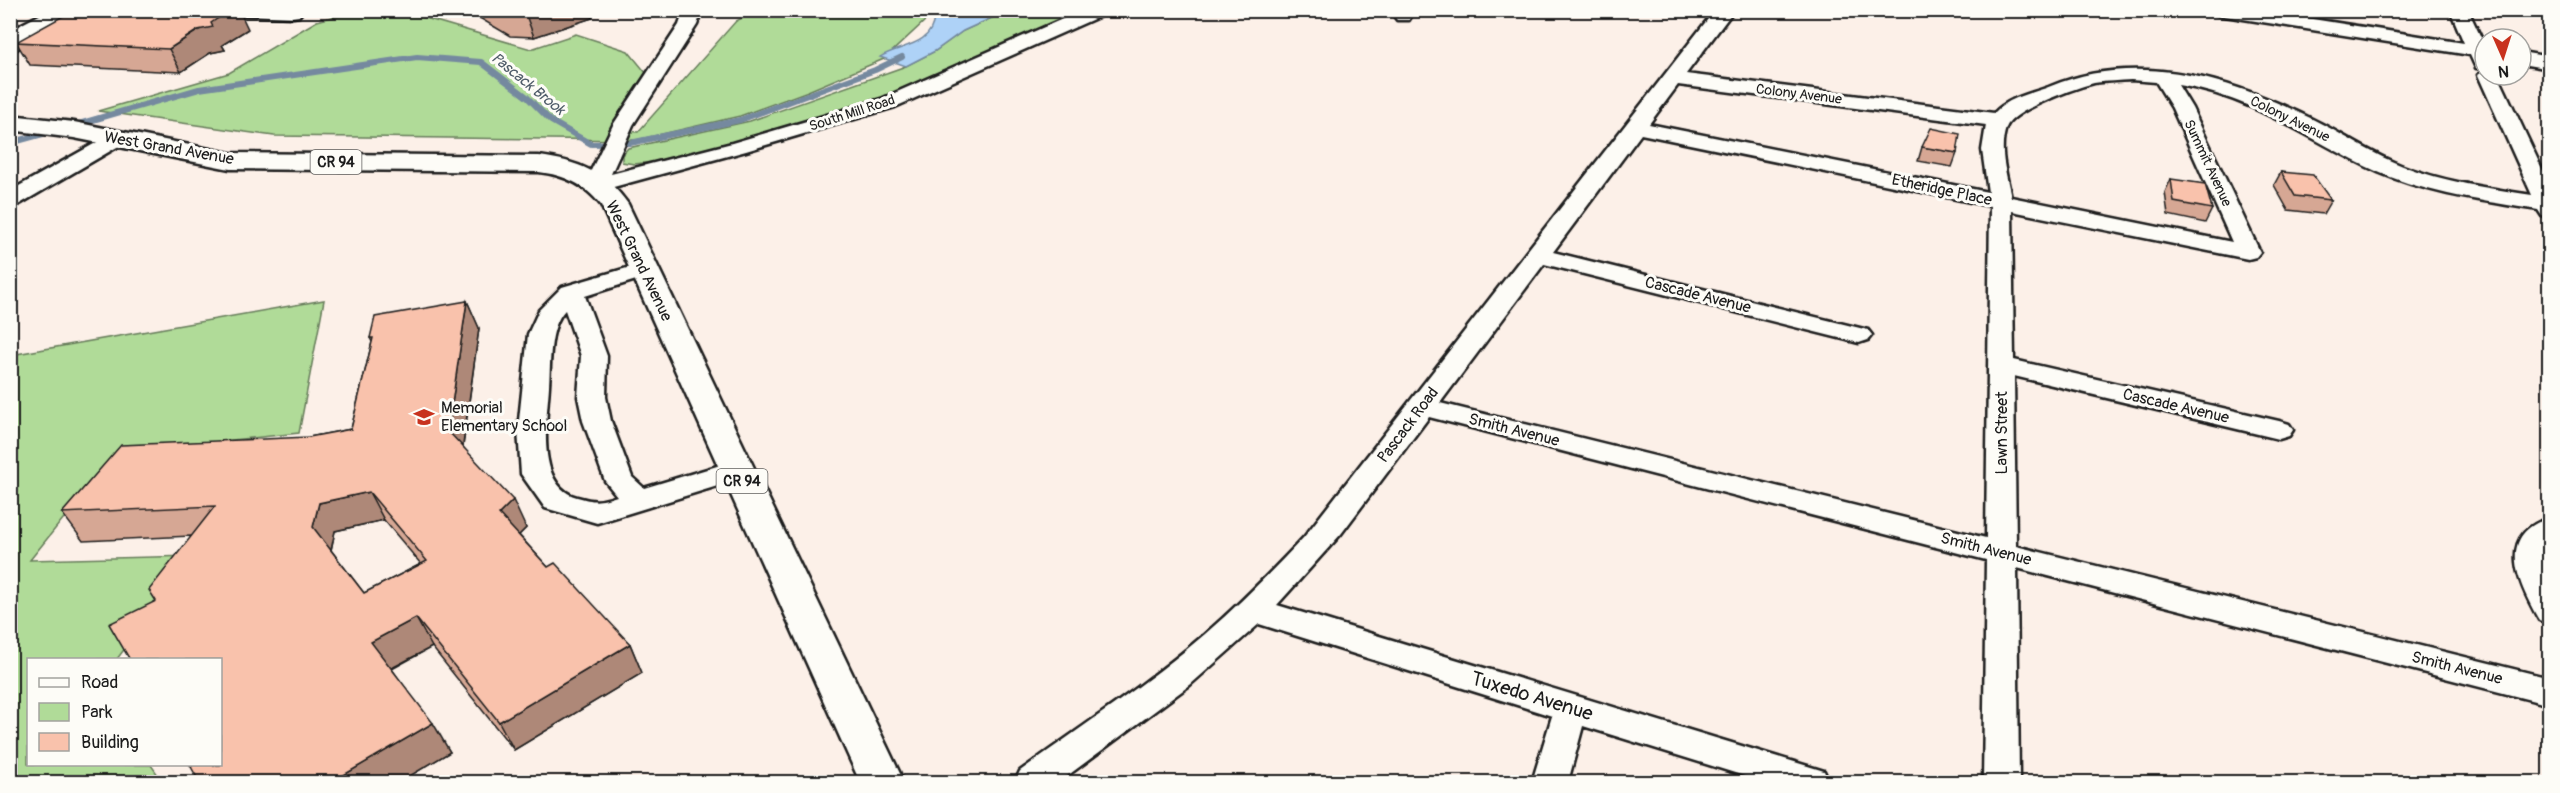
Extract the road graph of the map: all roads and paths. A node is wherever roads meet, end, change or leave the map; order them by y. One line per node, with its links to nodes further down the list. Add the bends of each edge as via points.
1 (64, 10): 10 (street, via 28,28)
2 (244, 10): 8 (street)
3 (693, 10): 21 (street, via 688,25 623,125)
4 (1099, 10): 21 (street, South Mill Road, via 888,103 740,147)
5 (1725, 10): 15 (street, Pascack Road)
6 (2218, 10): 11 (street)
7 (2459, 10): 9 (street)
8 (293, 12)
9 (2473, 37)
10 (10, 45)
11 (2473, 51)
12 (2533, 60): 13 (street)
13 (2550, 63)
14 (2163, 77): 17 (street, Colony Avenue, via 2103,76 2083,80 2013,107); 24 (street, Colony Avenue, via 2241,95 2410,177); 25 (street, Summit Avenue, via 2182,108)
15 (1672, 78): 17 (street, Colony Avenue); 19 (street, Pascack Road)
16 (2494, 87): 24 (street)
17 (1998, 120): 23 (street, Lawn Street, via 1990,140)
18 (10, 122): 20 (main road, West Grand Avenue / CR 94)
19 (1635, 127): 23 (street, Etheridge Place); 26 (street, Pascack Road)
20 (117, 139): 21 (main road, West Grand Avenue / CR 94, via 230,161 539,164); 22 (street)
21 (601, 172): 27 (main road, West Grand Avenue / CR 94)
22 (10, 200)
23 (2001, 202): 25 (street, Etheridge Place); 30 (street, Lawn Street)
24 (2549, 207)
25 (2248, 252)
26 (1537, 255): 29 (street, Cascade Avenue); 31 (street, Pascack Road)
27 (644, 270): 28 (street); 33 (main road, West Grand Avenue / CR 94)
28 (571, 292): 34 (street, via 594,356 592,397 597,421 618,481); 34 (street, via 551,310 541,334 532,430 534,474 555,501 597,513)
29 (1860, 335)
30 (2002, 365): 32 (street, Cascade Avenue); 36 (street, Lawn Street)
31 (1422, 406): 36 (street, Smith Avenue); 37 (street, Pascack Road, via 1330,527)
32 (2279, 430)
33 (737, 470): 34 (street); 41 (main road, West Grand Avenue / CR 94)
34 (639, 501)
35 (2550, 528): 38 (street, via 2533,540 2530,557 2534,582)
36 (2002, 553): 39 (street, Smith Avenue); 45 (street, Lawn Street)
37 (1253, 610): 40 (street, Tuxedo Avenue); 42 (street, Pascack Road, via 1199,659)
38 (2550, 612)
39 (2550, 692)
40 (1571, 708): 43 (street); 44 (street, Tuxedo Avenue)
41 (882, 783)
42 (1033, 783)
43 (1550, 783)
44 (1811, 783)
45 (2001, 783)

